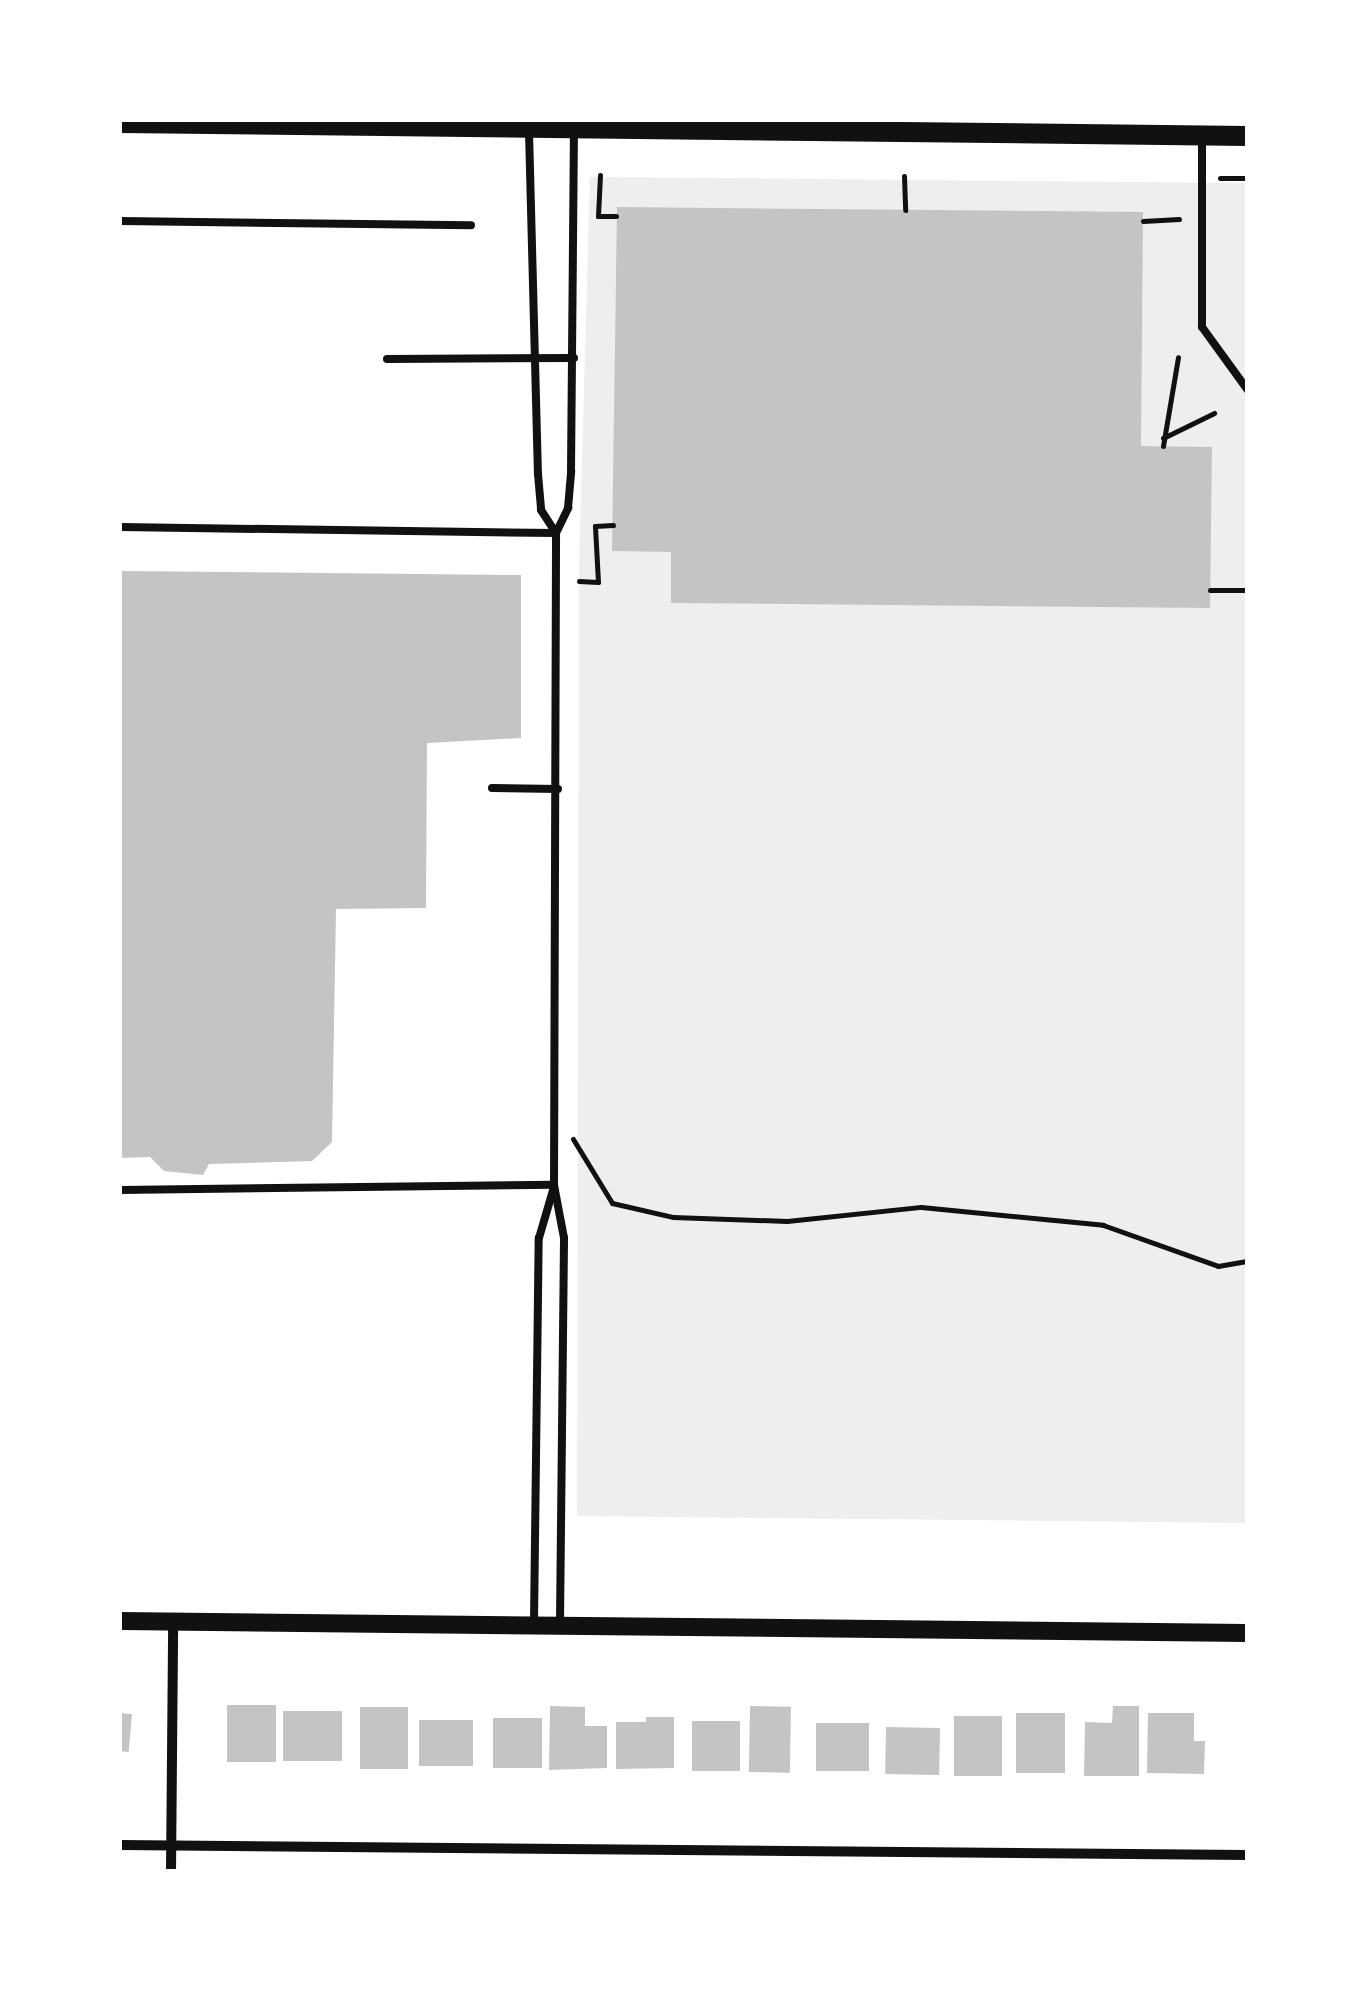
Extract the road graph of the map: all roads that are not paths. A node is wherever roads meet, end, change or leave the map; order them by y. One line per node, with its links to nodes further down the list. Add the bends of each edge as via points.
1 (529, 123): 2 (main road); 3 (main road); 8 (lane)
2 (120, 124)
3 (575, 124): 4 (main road); 9 (lane)
4 (1202, 135): 5 (main road); 11 (lane, via 1202,327)
5 (1247, 136)
6 (120, 220): 7 (lane)
7 (470, 225)
8 (533, 358): 9 (lane); 10 (lane); 13 (lane, via 541,510)
9 (574, 358): 13 (lane, via 568,508)
10 (386, 359)
11 (1247, 389)
12 (120, 527): 13 (lane)
13 (556, 533): 15 (lane)
14 (492, 788): 15 (lane)
15 (558, 789): 16 (lane)
16 (554, 1185): 17 (lane); 20 (lane, via 539,1238); 21 (lane, via 564,1238)
17 (120, 1190)
18 (120, 1621): 19 (street)
19 (173, 1622): 20 (street); 24 (street)
20 (534, 1622): 21 (street)
21 (560, 1622): 22 (street)
22 (1247, 1633)
23 (120, 1845): 24 (street)
24 (172, 1846): 25 (street); 26 (street)
25 (1247, 1856)
26 (171, 1871)

